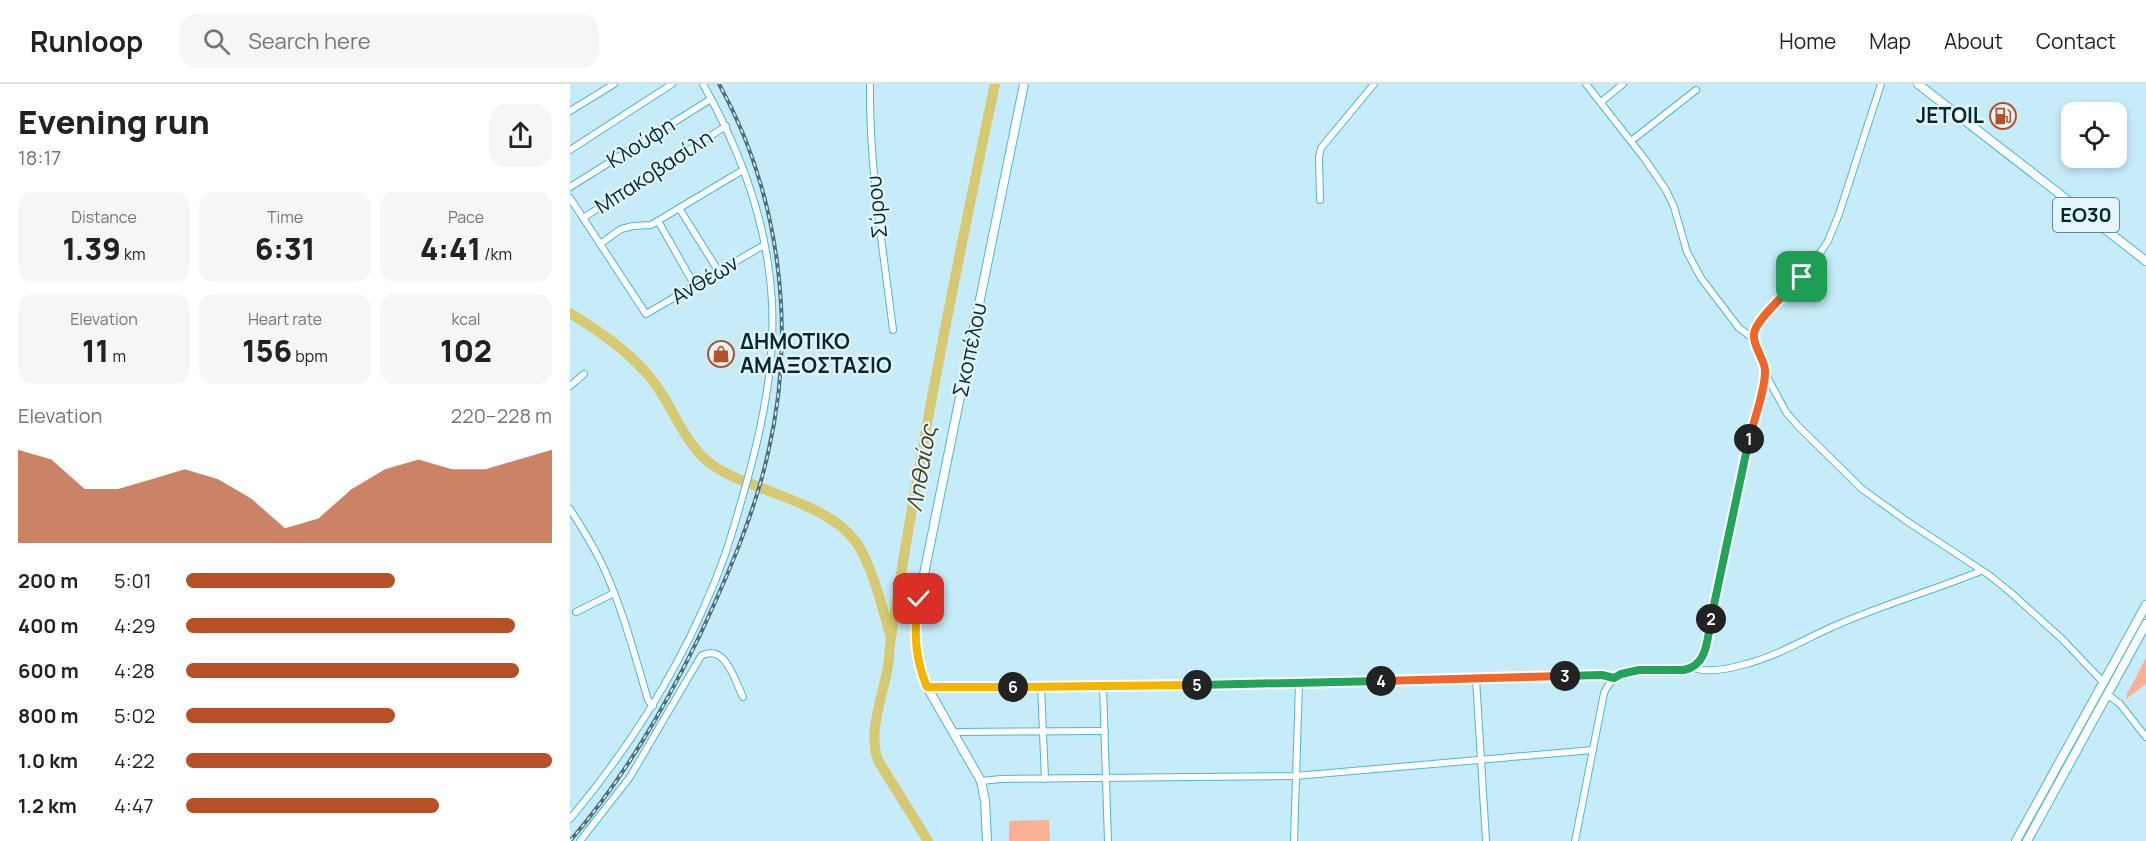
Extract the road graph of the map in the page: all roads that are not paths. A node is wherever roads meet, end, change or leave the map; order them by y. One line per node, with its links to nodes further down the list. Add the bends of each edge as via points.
1 (614, 84): 14 (street)
2 (672, 84): 17 (street)
3 (703, 84): 12 (street)
4 (870, 84): 30 (street, Σύρου, via 877,206)
5 (1024, 84): 48 (main road, Σκοπέλου, via 917,610 917,655)
6 (1374, 84): 21 (street, via 1321,148)
7 (1586, 84): 13 (street)
8 (1623, 84): 13 (street)
9 (1881, 84): 31 (street, via 1830,237 1810,268 1757,327)
10 (1918, 84): 27 (main road, ΕΟ30)
11 (1696, 90): 16 (street)
12 (711, 99): 15 (street); 19 (street, Κλούφη)
13 (1600, 102): 16 (street)
14 (570, 111)
15 (726, 126): 18 (street); 23 (street, Μπακοβασίλη)
16 (1631, 141): 31 (street, via 1666,190 1687,252 1701,278 1739,328)
17 (570, 150)
18 (743, 170): 22 (street); 26 (street)
19 (570, 187)
20 (570, 198): 23 (street)
21 (1320, 200)
22 (679, 208): 24 (street); 28 (street)
23 (583, 218): 25 (street)
24 (658, 221): 25 (street, via 621,229); 29 (street)
25 (600, 244): 29 (street, Ανθέων, via 646,314)
26 (764, 245): 28 (street, Ανθέων); 51 (street, via 772,295 772,356 751,467 707,601)
27 (2146, 261)
28 (719, 272): 29 (street, Ανθέων)
29 (695, 286)
30 (893, 330)
31 (1754, 339): 33 (street, via 1764,361)
32 (584, 374): 34 (street)
33 (1765, 375): 36 (street, via 1798,426 1862,489); 41 (street, via 1705,650)
34 (570, 386)
35 (570, 509): 37 (street)
36 (1981, 571): 41 (street, via 1837,624 1754,662 1734,667); 44 (street, via 2051,628)
37 (614, 593): 39 (street); 51 (street)
38 (2146, 605): 44 (main road)
39 (576, 612)
40 (2146, 624): 49 (main road)
41 (1692, 668): 42 (street, via 1630,672)
42 (1614, 678): 43 (street, via 1602,675); 56 (street, via 1604,693)
43 (1476, 679): 45 (street); 57 (street)
44 (2103, 682): 69 (main road)
45 (1299, 683): 47 (street); 58 (street)
46 (1041, 686): 47 (street); 48 (street); 52 (street)
47 (1103, 686): 53 (street)
48 (927, 687): 54 (main road, Σκοπέλου)
49 (2107, 694): 55 (street); 70 (main road)
50 (742, 697): 63 (street, via 722,657 713,653 701,656 630,777)
51 (653, 706): 62 (street)
52 (1043, 731): 53 (street); 54 (street); 59 (street)
53 (1104, 731): 60 (street)
54 (952, 732): 61 (main road, Σκοπέλου)
55 (2146, 737)
56 (1593, 750): 57 (street); 68 (street)
57 (1481, 759): 58 (street); 67 (street)
58 (1295, 776): 60 (street); 66 (street)
59 (1045, 778): 60 (street); 61 (street)
60 (1106, 778): 65 (street)
61 (981, 781): 64 (main road)
62 (570, 819)
63 (580, 841)
64 (987, 841)
65 (1108, 841)
66 (1294, 841)
67 (1486, 841)
68 (1575, 841)
69 (2016, 841)
70 (2027, 841)

